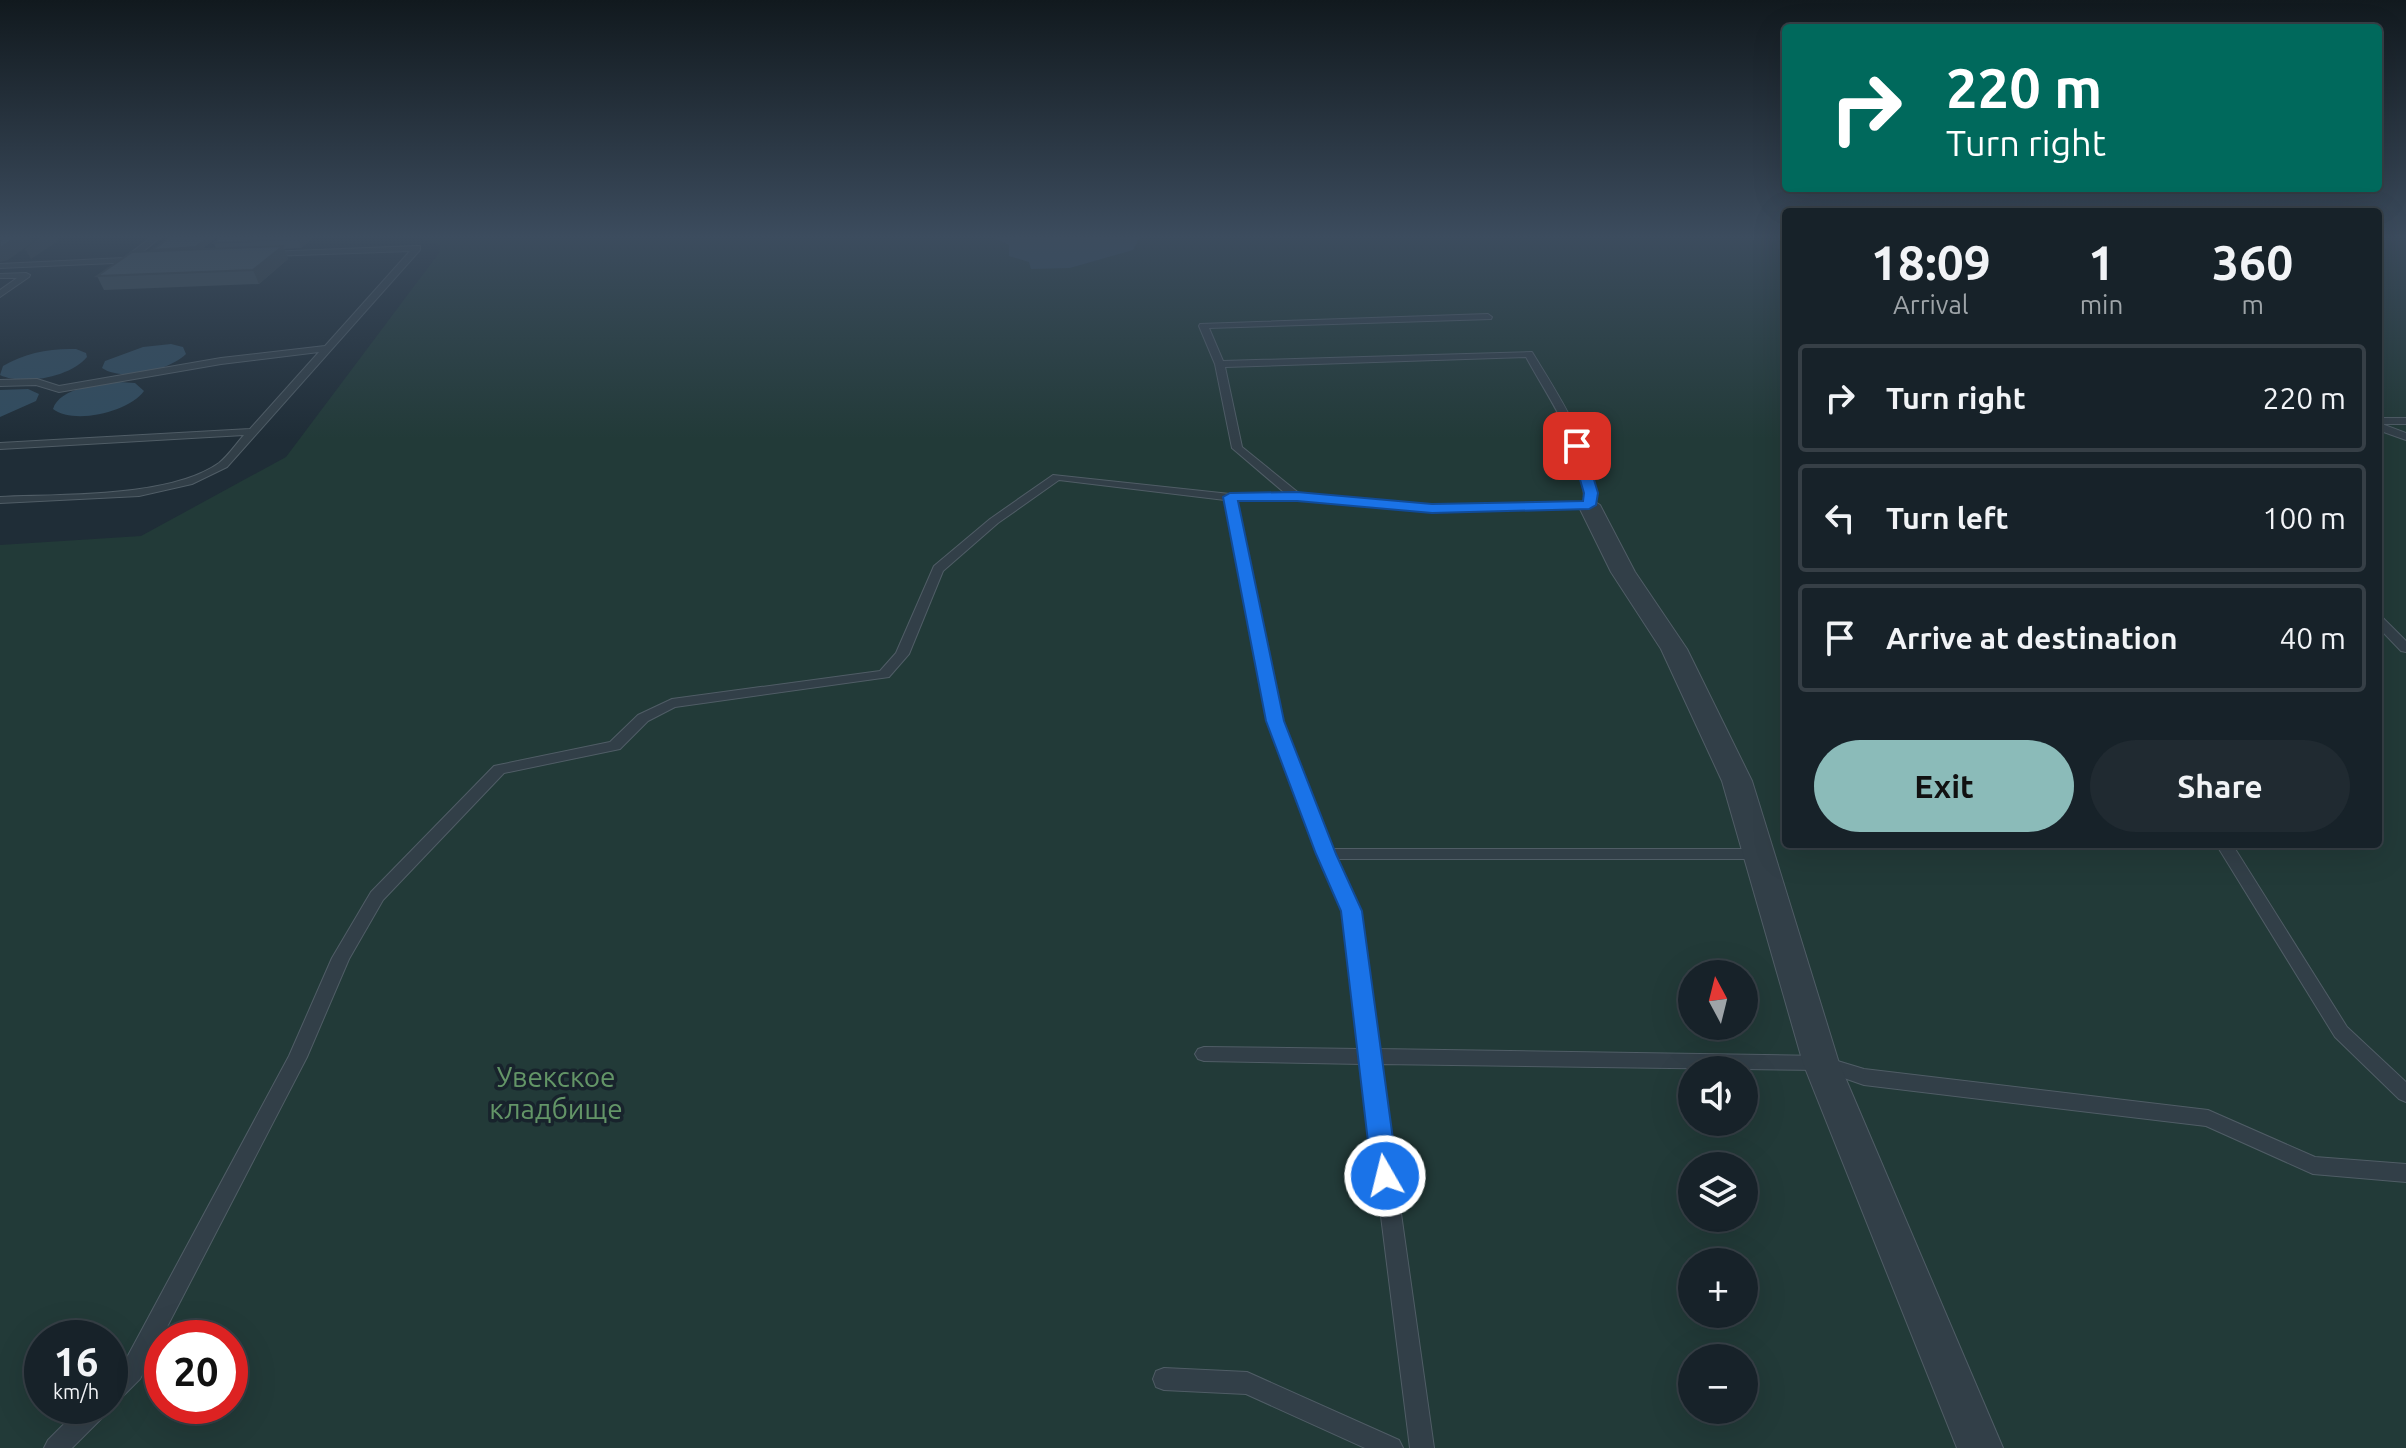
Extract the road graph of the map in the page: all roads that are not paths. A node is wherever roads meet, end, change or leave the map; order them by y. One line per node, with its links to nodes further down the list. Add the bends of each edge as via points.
1 (367, 304): 3 (lane)
2 (1488, 317): 4 (lane, via 1203,326)
3 (327, 348): 5 (lane, via 59,389 37,382); 9 (lane)
4 (1220, 364): 13 (lane, via 1237,448); 15 (lane, via 1529,354 1577,446 1591,493)
5 (0, 383)
6 (2406, 421): 7 (lane)
7 (2382, 424)
8 (2382, 426): 10 (lane)
9 (251, 432): 11 (lane); 14 (lane, via 223,465 188,482 139,493)
10 (2406, 437)
11 (0, 446)
12 (1230, 497): 13 (lane); 19 (lane, via 1275,721); 26 (lane, via 1057,477 938,569 902,654 884,674 672,703 643,718 615,746 499,769 377,896 341,958 298,1057)
13 (1297, 497): 15 (lane, via 1432,508)
14 (0, 500)
15 (1589, 505): 20 (street, via 1623,572 1674,649 1737,781)
16 (2382, 624): 17 (lane)
17 (2406, 648)
18 (2226, 848): 24 (lane, via 2341,1032)
19 (1326, 854): 20 (lane); 22 (lane, via 1351,911)
20 (1757, 854): 23 (street)
21 (1204, 1054): 22 (lane)
22 (1369, 1055): 23 (lane); 31 (lane)
23 (1821, 1063): 25 (lane, via 1864,1077 2208,1118 2313,1165); 32 (street)
24 (2406, 1094)
25 (2406, 1173)
26 (128, 1375)
27 (1164, 1379): 30 (lane, via 1247,1383)
28 (80, 1424): 29 (lane)
29 (56, 1448)
30 (1391, 1448)
31 (1422, 1448)
32 (1980, 1448)

